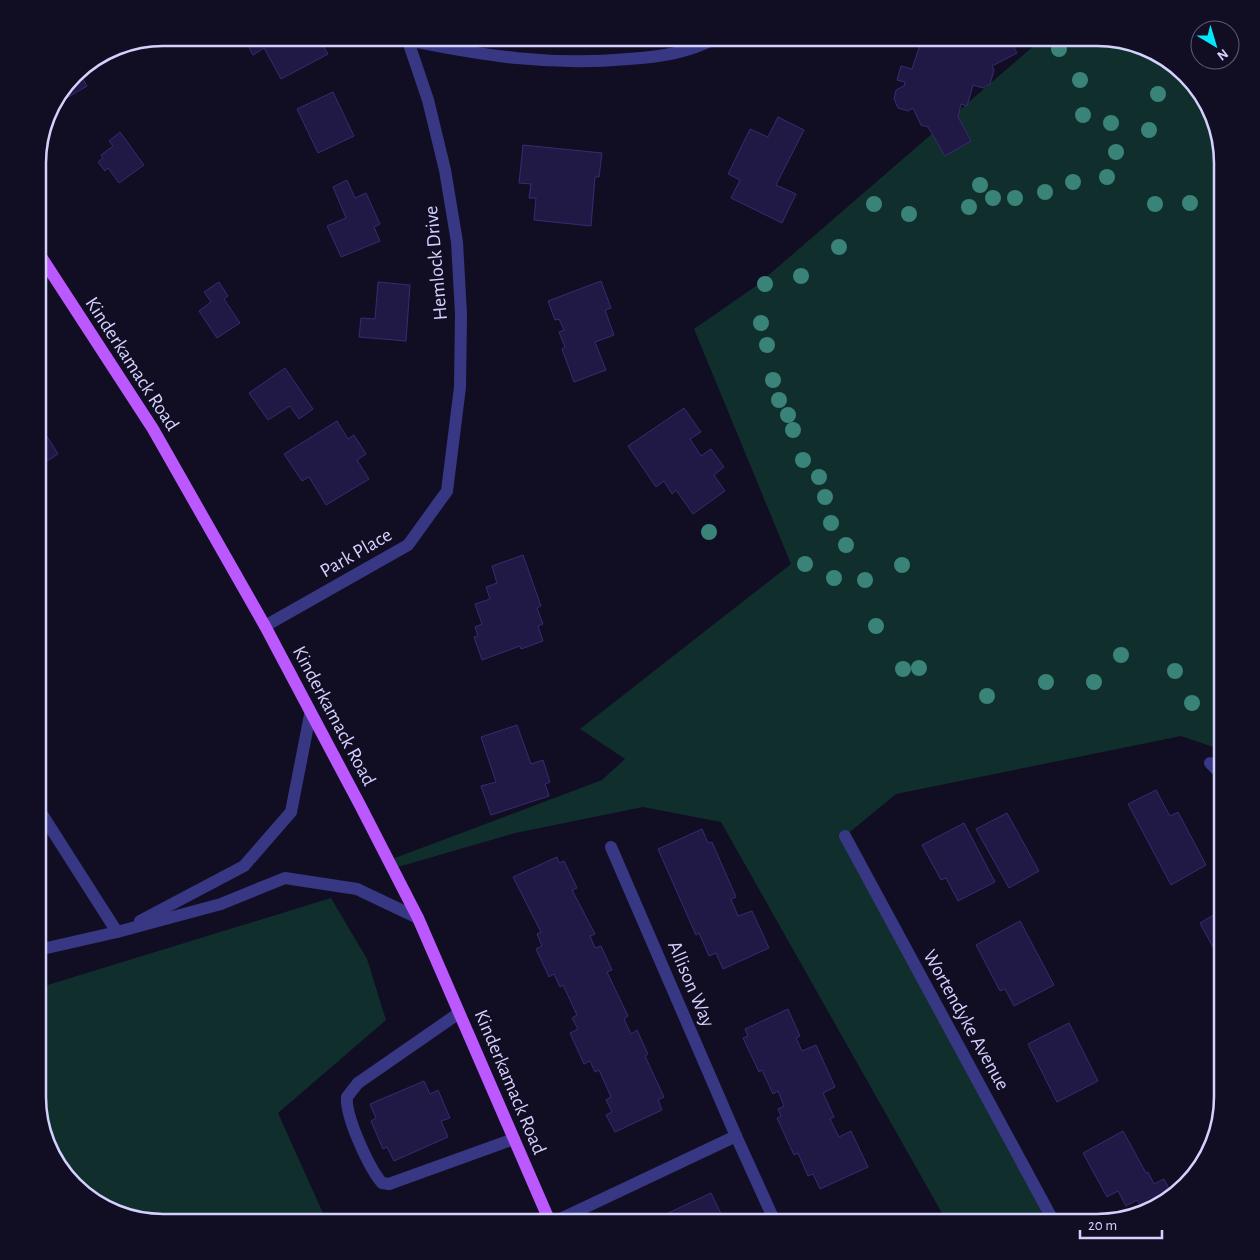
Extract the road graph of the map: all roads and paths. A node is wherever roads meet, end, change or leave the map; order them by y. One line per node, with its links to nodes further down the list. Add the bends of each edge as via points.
1 (409, 46): 5 (street, Hemlock Drive, via 428,100 445,170 456,242 461,314 460,387)
2 (439, 46): 3 (street, via 476,54 544,61 602,62 669,56)
3 (702, 46)
4 (46, 264): 6 (main road, Kinderkamack Road, via 152,429)
5 (446, 491): 6 (street, Park Place, via 408,545)
6 (265, 626): 7 (main road, Kinderkamack Road)
7 (310, 714): 13 (main road, Kinderkamack Road); 14 (street, via 291,812 250,860)
8 (1210, 763): 9 (street)
9 (1214, 767)
10 (46, 821): 14 (street)
11 (844, 836): 22 (street, Wortendyke Avenue)
12 (611, 847): 17 (street, Allison Way)
13 (418, 918): 14 (street, via 357,889 284,878 221,904); 16 (main road, Kinderkamack Road)
14 (117, 932): 15 (street)
15 (46, 948)
16 (460, 1013): 18 (main road, Kinderkamack Road); 18 (street, via 358,1083 347,1097 352,1123 376,1176 382,1183 389,1184)
17 (736, 1136): 20 (street); 21 (street, Allison Way)
18 (514, 1139): 19 (main road, Kinderkamack Road)
19 (548, 1214)
20 (569, 1214)
21 (772, 1214)
22 (1050, 1214)

